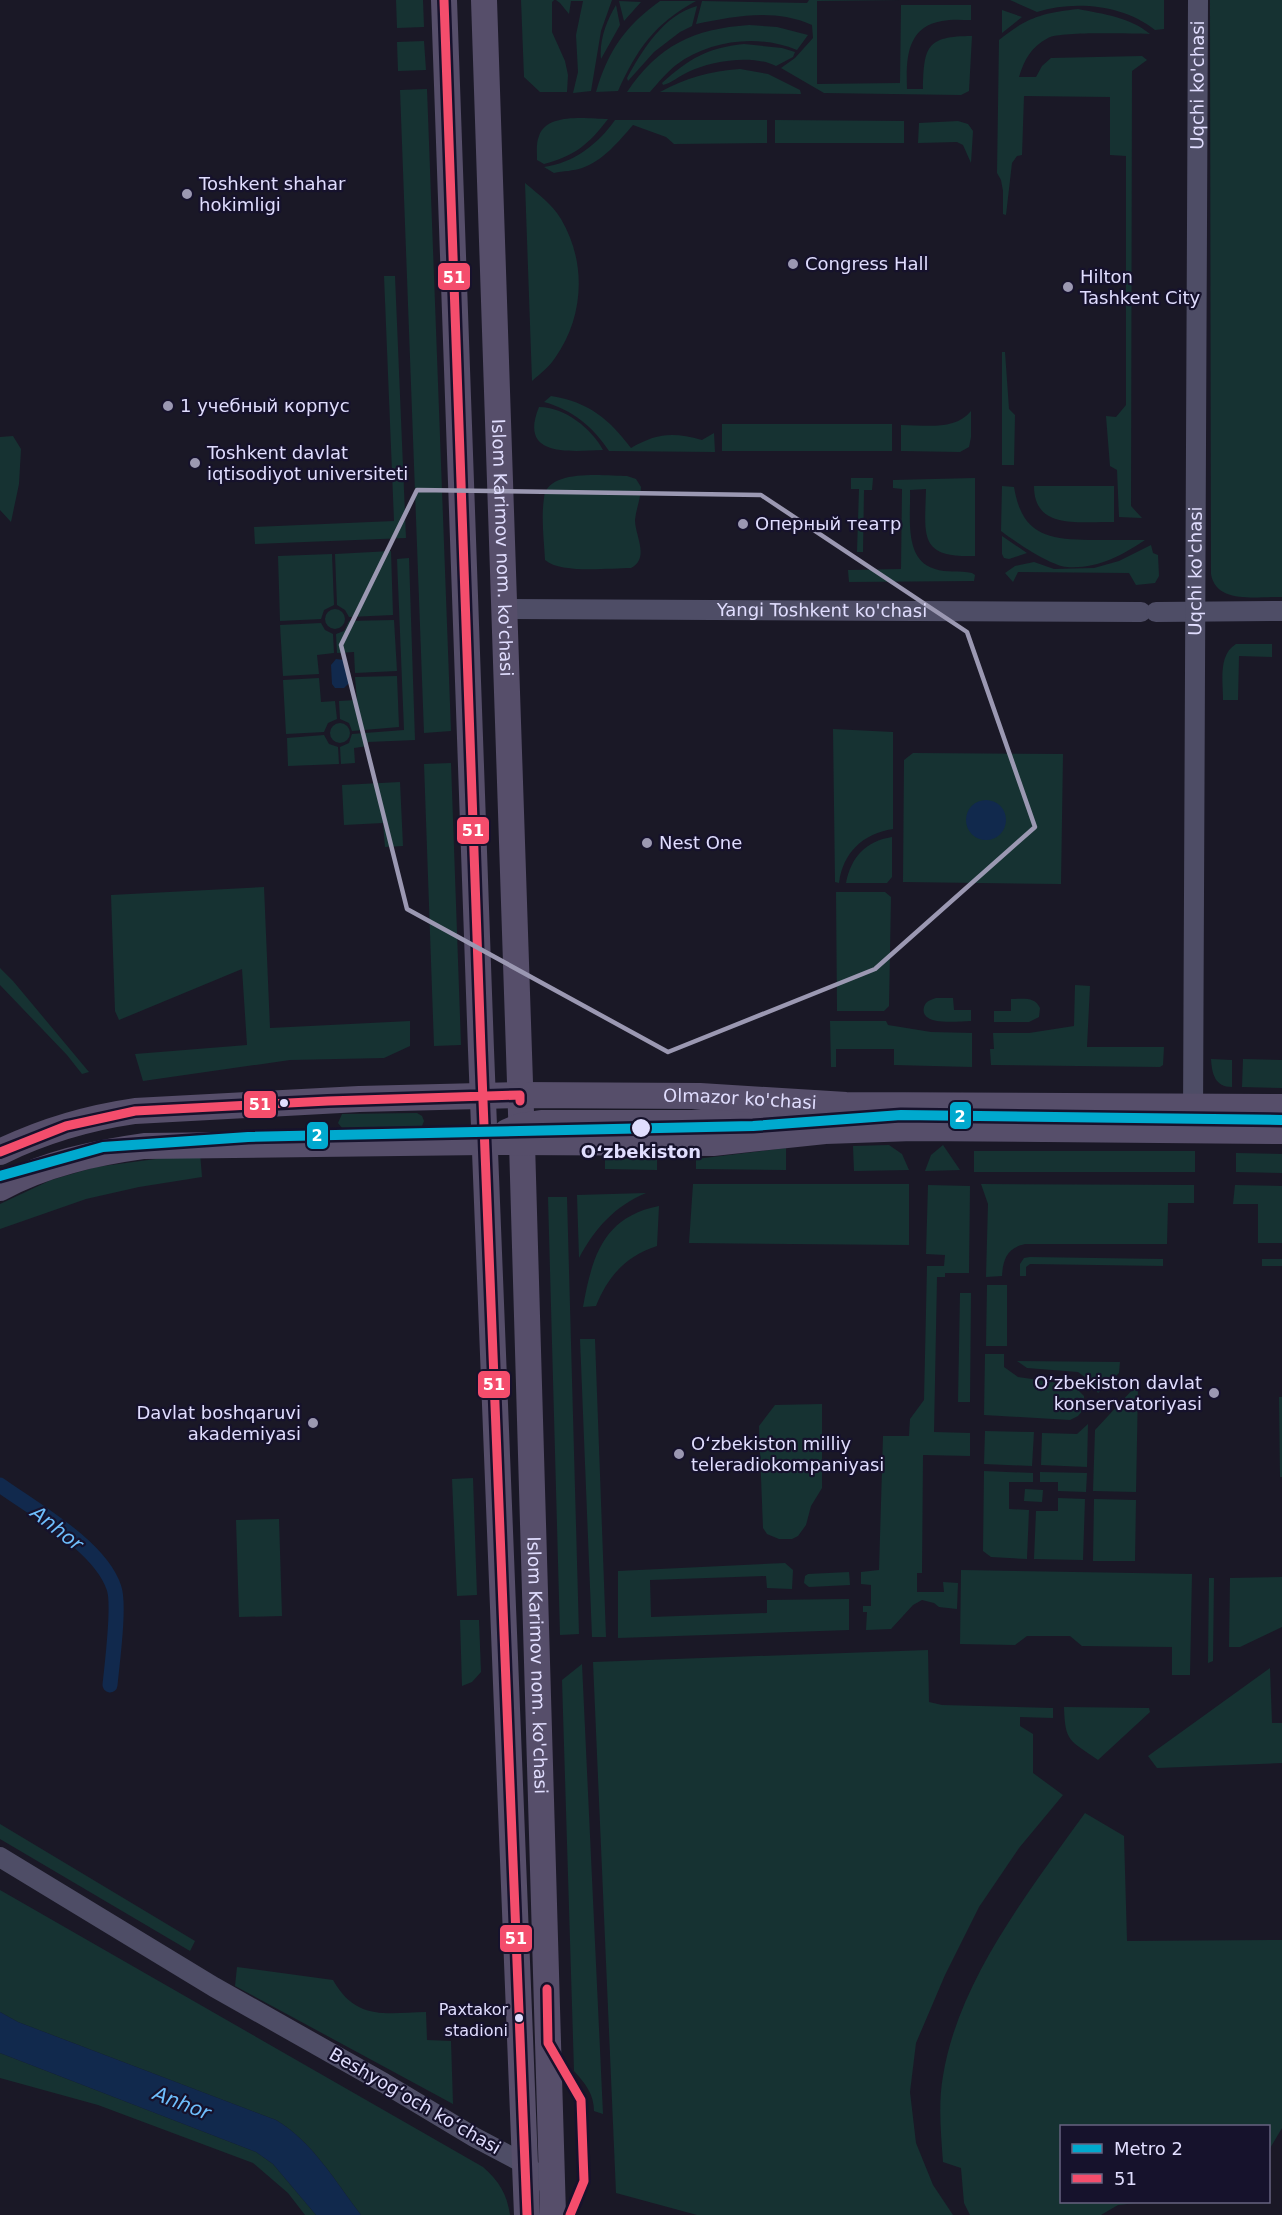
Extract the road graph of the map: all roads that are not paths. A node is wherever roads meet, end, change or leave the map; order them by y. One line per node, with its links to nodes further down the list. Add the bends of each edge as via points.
1 (444, 0): 5 (main road)
2 (484, 0): 4 (main road, Islom Karimov nom. ko'chasi)
3 (1198, 0): 10 (street, Uqchi ko'chasi)
4 (487, 76): 5 (main road); 6 (main road, Islom Karimov nom. ko'chasi)
5 (447, 78): 7 (main road)
6 (499, 453): 7 (main road); 8 (main road, Islom Karimov nom. ko'chasi)
7 (460, 455): 11 (main road, Islom Karimov nom. ko'chasi)
8 (504, 609): 10 (street, Yangi Toshkent ko'chasi); 12 (main road, Islom Karimov nom. ko'chasi)
9 (1282, 611): 10 (street, Yangi Toshkent ko'chasi)
10 (1195, 613): 15 (street, Uqchi ko'chasi)
11 (483, 1095): 12 (main road, Olmazor ko'chasi); 18 (main road, Islom Karimov nom. ko'chasi); 20 (main road, Olmazor ko'chasi, via 135,1111 61,1127)
12 (520, 1095): 13 (main road, Olmazor ko'chasi, via 700,1096); 17 (main road, Islom Karimov nom. ko'chasi)
13 (846, 1105): 15 (main road, Olmazor ko'chasi); 17 (main road, via 715,1121 541,1123)
14 (1282, 1107): 15 (main road, Olmazor ko'chasi)
15 (1193, 1126): 16 (main road); 17 (main road, via 863,1129 713,1143); 19 (street)
16 (1282, 1131)
17 (522, 1134): 18 (main road); 22 (main road, Islom Karimov nom. ko'chasi)
18 (485, 1142): 21 (main road, via 144,1146 73,1159); 23 (main road, Islom Karimov nom. ko'chasi)
19 (1282, 1143)
20 (0, 1152)
21 (0, 1188)
22 (533, 1528): 23 (main road); 24 (main road, Islom Karimov nom. ko'chasi)
23 (500, 1529): 25 (main road, Islom Karimov nom. ko'chasi)
24 (541, 1808): 25 (main road); 29 (main road, Islom Karimov nom. ko'chasi)
25 (511, 1809): 28 (main road, Islom Karimov nom. ko'chasi)
26 (0, 1857): 28 (street, Beshyogʻoch koʻchasi)
27 (0, 1866): 28 (street, Beshyogʻoch koʻchasi)
28 (526, 2169): 29 (street, Beshyogʻoch koʻchasi); 30 (main road, Islom Karimov nom. ko'chasi)
29 (553, 2189): 31 (main road, Islom Karimov nom. ko'chasi)
30 (527, 2215)
31 (553, 2215)

